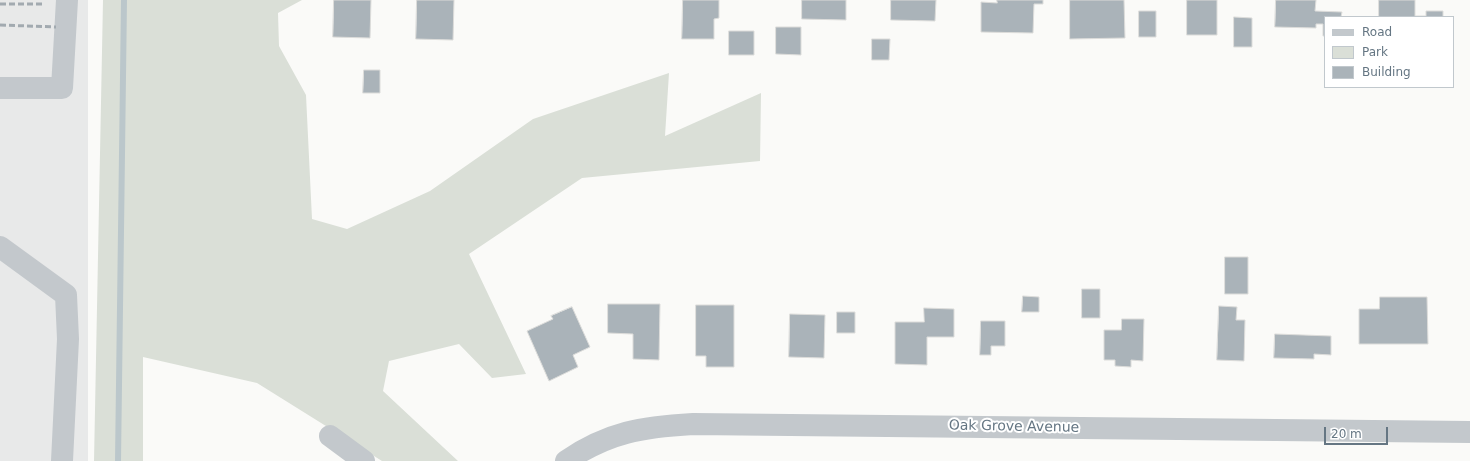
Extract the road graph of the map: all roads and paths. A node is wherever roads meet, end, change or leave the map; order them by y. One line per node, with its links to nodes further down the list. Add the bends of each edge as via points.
1 (67, 0): 2 (street, via 62,88)
2 (0, 88)
3 (0, 247): 6 (street, via 66,295 68,339)
4 (1470, 432): 8 (street, Oak Grove Avenue, via 693,424 648,427 620,434 604,439)
5 (330, 436): 7 (street)
6 (62, 461)
7 (364, 461)
8 (566, 461)

